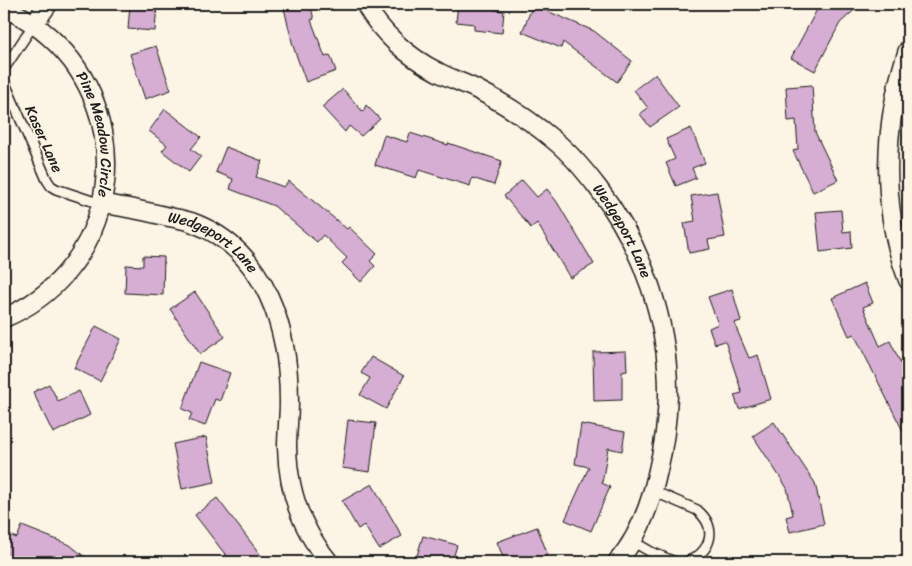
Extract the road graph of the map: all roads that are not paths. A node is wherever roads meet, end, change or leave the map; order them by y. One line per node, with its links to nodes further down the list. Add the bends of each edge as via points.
1 (48, 4): 4 (street)
2 (364, 4): 11 (street, Wedgeport Lane, via 391,38 418,60 514,111 556,142 603,194 621,222 650,286 666,360 667,414)
3 (4, 8): 4 (street, Pine Meadow Circle)
4 (34, 24): 6 (lane); 8 (street, Pine Meadow Circle, via 68,56 95,103 106,157)
5 (908, 50): 9 (street, via 895,94 889,156 894,229)
6 (4, 69)
7 (4, 81): 8 (lane, Kaser Lane, via 51,186)
8 (102, 204): 10 (street, Pine Meadow Circle, via 93,230 65,274 41,297); 13 (street, Wedgeport Lane, via 189,221 225,239 256,272 272,304 286,349 287,450 294,499 310,536)
9 (908, 280)
10 (4, 318)
11 (653, 491): 12 (street, Wedgeport Lane); 16 (lane, via 697,510 709,525 708,545 702,553)
12 (632, 541): 14 (street, Wedgeport Lane); 15 (lane)
13 (329, 562)
14 (617, 562)
15 (675, 562)
16 (686, 562)

